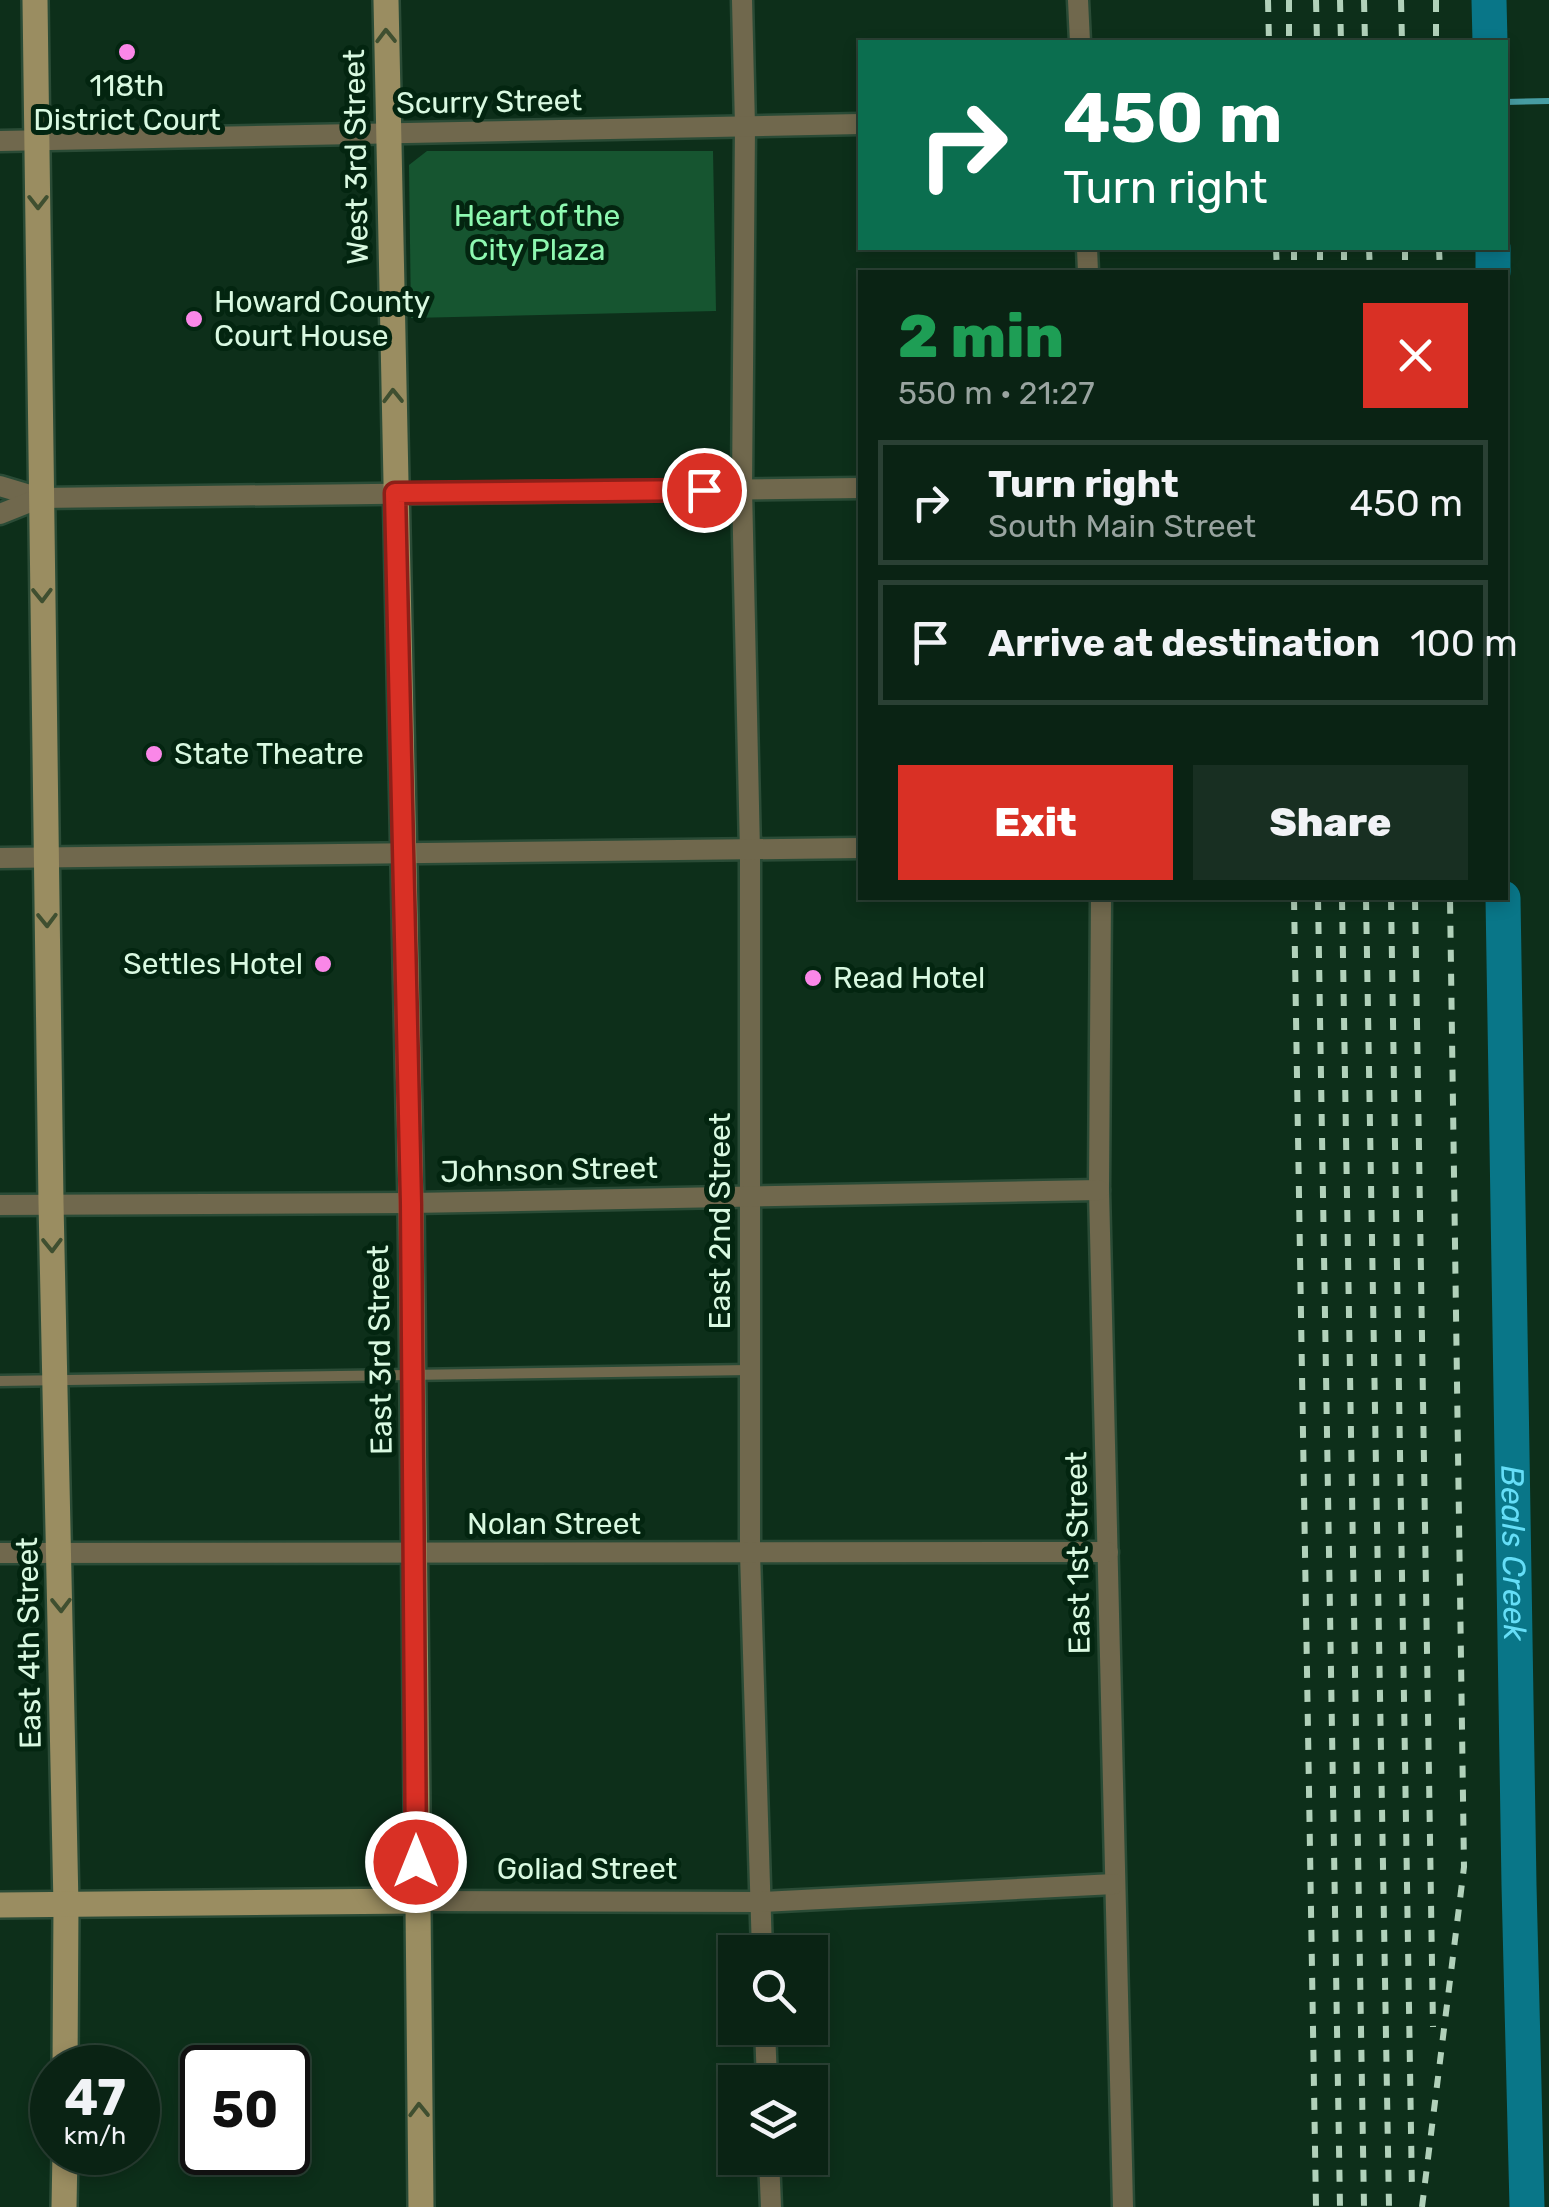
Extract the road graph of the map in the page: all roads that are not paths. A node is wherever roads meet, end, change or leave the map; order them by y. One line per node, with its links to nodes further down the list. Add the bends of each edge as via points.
1 (35, 0): 9 (main road, East 4th Street)
2 (386, 0): 8 (main road, West 3rd Street, one-way to 2)
3 (742, 0): 7 (street, East 2nd Street)
4 (1078, 0): 5 (street)
5 (1080, 40)
6 (858, 124): 7 (street, Scurry Street)
7 (745, 126): 8 (street, Scurry Street); 13 (street, East 2nd Street)
8 (387, 134): 9 (street, Scurry Street); 14 (main road, West 3rd Street, one-way to 8)
9 (38, 140): 10 (street, Scurry Street); 15 (main road, East 4th Street, one-way to 15)
10 (0, 141)
11 (0, 486): 15 (street)
12 (858, 488): 13 (street)
13 (742, 489): 14 (street); 18 (street, East 2nd Street)
14 (395, 493): 15 (street); 19 (main road, East 3rd Street)
15 (40, 498): 16 (street); 21 (main road, East 4th Street, one-way to 21)
16 (0, 514)
17 (858, 848): 18 (street)
18 (750, 850): 19 (street); 24 (street, East 2nd Street)
19 (405, 851): 21 (street); 26 (main road, East 3rd Street)
20 (0, 858): 21 (street)
21 (46, 858): 25 (main road, East 4th Street, one-way to 25)
22 (1100, 900): 23 (street, East 1st Street)
23 (1099, 1190): 24 (street, Johnson Street); 34 (street, East 1st Street)
24 (750, 1196): 26 (street, Johnson Street); 28 (street, East 2nd Street)
25 (51, 1203): 26 (street, Johnson Street); 27 (street, Johnson Street); 30 (main road, East 4th Street, one-way to 30)
26 (411, 1203): 29 (main road, East 3rd Street)
27 (0, 1205)
28 (750, 1370): 29 (lane); 33 (street, East 2nd Street)
29 (413, 1375): 30 (lane); 36 (main road, East 3rd Street)
30 (55, 1380): 31 (lane); 32 (main road, East 4th Street)
31 (0, 1381)
32 (60, 1552): 35 (street, Nolan Street); 36 (street, Nolan Street); 41 (main road, East 4th Street, one-way to 41)
33 (750, 1552): 34 (street, Nolan Street); 36 (street, Nolan Street); 39 (street, East 2nd Street)
34 (1108, 1552): 37 (street, East 1st Street)
35 (0, 1553)
36 (416, 1555): 38 (main road, East 3rd Street)
37 (1114, 1884): 39 (street, Goliad Street); 49 (street, East 1st Street)
38 (416, 1901): 39 (street, Goliad Street); 41 (main road, Goliad Street); 47 (main road, East 3rd Street, one-way to 38)
39 (761, 1902): 42 (street, East 2nd Street)
40 (0, 1904): 41 (main road, Goliad Street)
41 (66, 1904): 43 (main road, East 4th Street)
42 (762, 1935)
43 (65, 2045)
44 (65, 2175): 46 (main road)
45 (769, 2175): 48 (street)
46 (64, 2207)
47 (421, 2207)
48 (770, 2207)
49 (1123, 2207)

